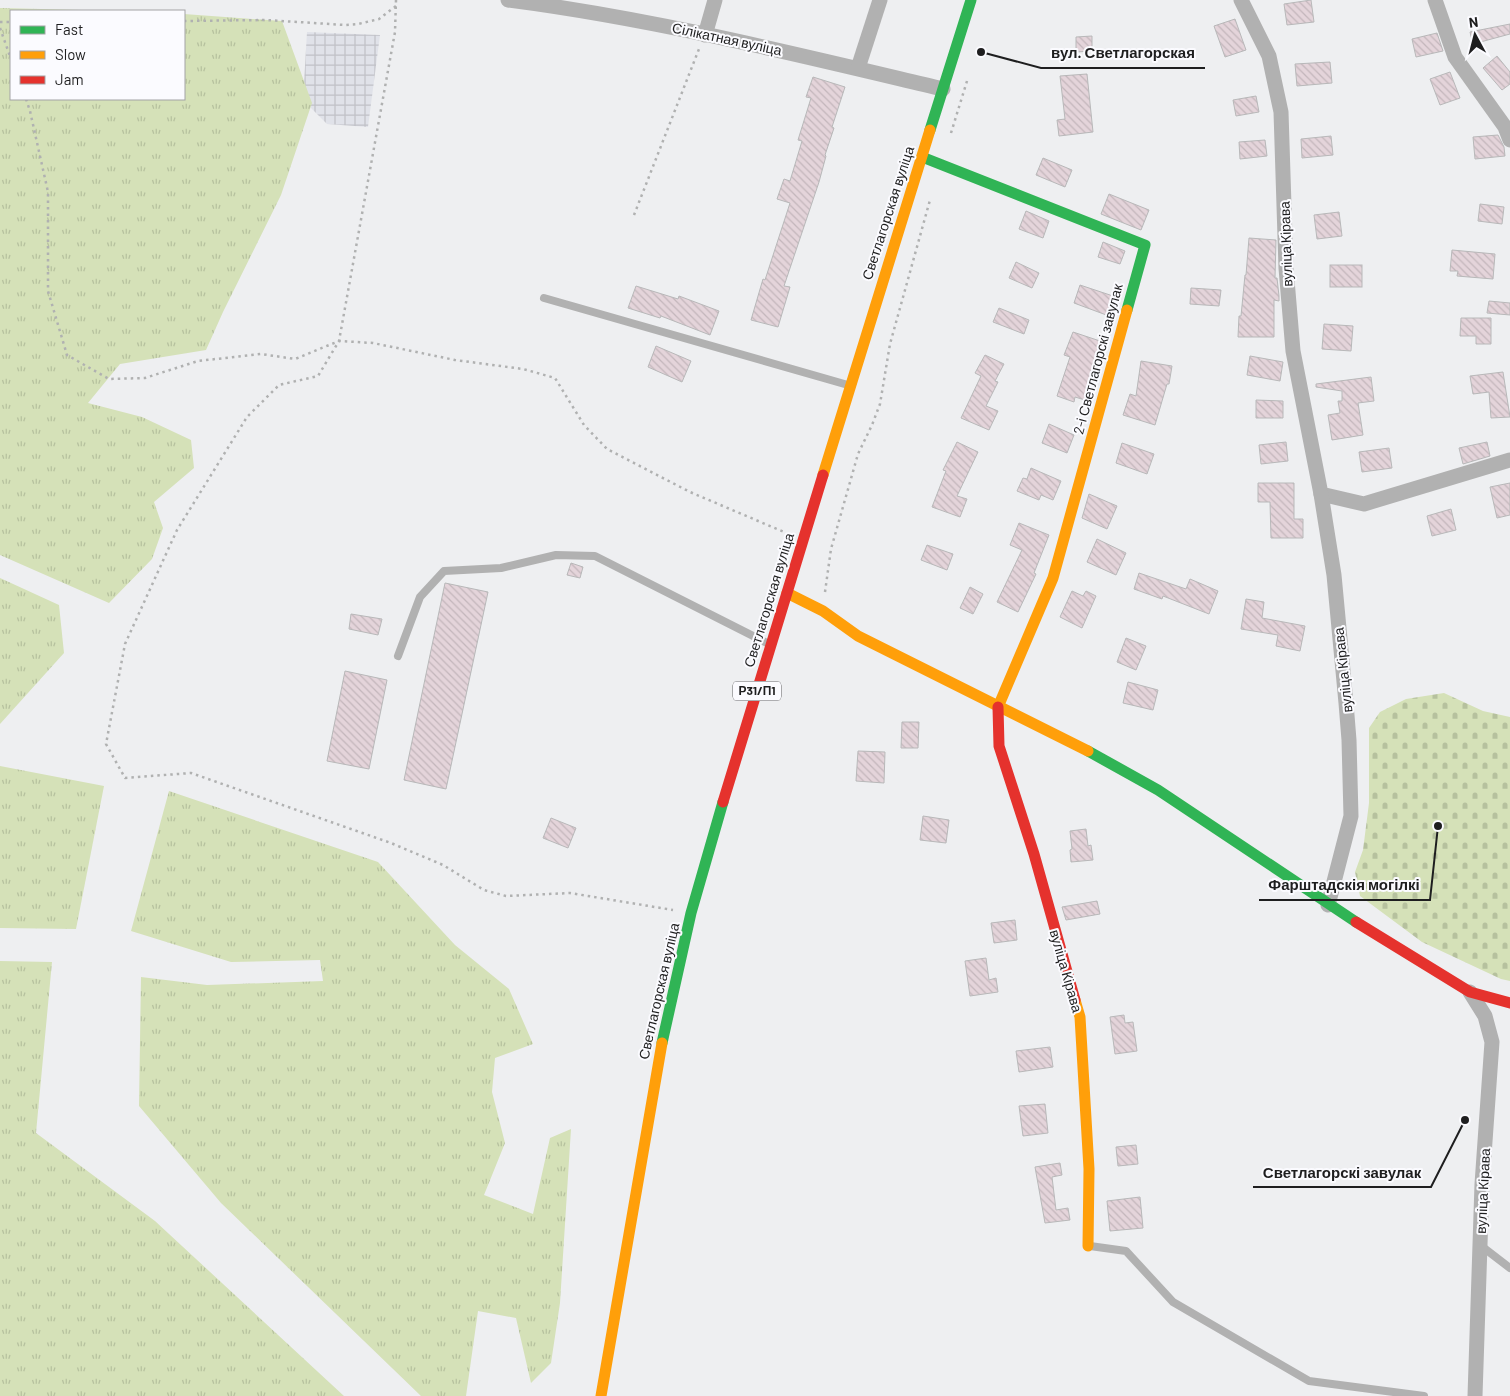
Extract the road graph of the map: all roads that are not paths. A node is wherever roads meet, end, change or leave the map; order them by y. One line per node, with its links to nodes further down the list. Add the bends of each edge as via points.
1 (508, 0): 7 (street, Сілікатная вуліца)
2 (715, 0): 8 (street)
3 (880, 0): 9 (street)
4 (971, 0): 10 (street, Светлагорская вуліца / Р31/П1)
5 (1240, 0): 16 (street, вуліца Кірава, via 1269,56 1281,112 1286,268 1293,351)
6 (1435, 0): 11 (street, via 1454,57 1505,127)
7 (547, 3): 8 (street, Сілікатная вуліца)
8 (705, 34): 9 (street, Сілікатная вуліца)
9 (858, 68): 10 (street, Сілікатная вуліца)
10 (944, 89): 12 (street, Светлагорская вуліца / Р31/П1)
11 (1510, 140)
12 (922, 157): 14 (street, Светлагорская вуліца / Р31/П1); 20 (street, 2-і Светлагорскі завулак, via 1145,245 1053,578)
13 (544, 298): 14 (lane)
14 (850, 385): 17 (street, Светлагорская вуліца / Р31/П1)
15 (1510, 460): 16 (street, via 1364,504)
16 (1321, 494): 21 (street, вуліца Кірава, via 1334,575 1350,740 1351,816)
17 (787, 593): 18 (street, Светлагорская вуліца / Р31/П1); 20 (street, via 823,611 858,636)
18 (771, 645): 19 (lane, via 595,556 556,555 501,568 444,571 420,597); 27 (street, Светлагорская вуліца / Р31/П1, via 710,845 675,979 658,1060)
19 (398, 656)
20 (998, 705): 21 (street, via 1158,790); 25 (street, вуліца Кірава, via 999,746 1034,854 1080,1017 1089,1170)
21 (1328, 905): 22 (street)
22 (1470, 992): 23 (street); 24 (street, вуліца Кірава, via 1485,1016 1492,1042)
23 (1510, 1003)
24 (1480, 1245): 26 (lane); 29 (street, вуліца Кірава)
25 (1088, 1246): 28 (lane, via 1126,1251 1173,1302 1309,1381)
26 (1510, 1268)
27 (601, 1396)
28 (1424, 1396)
29 (1475, 1396)

